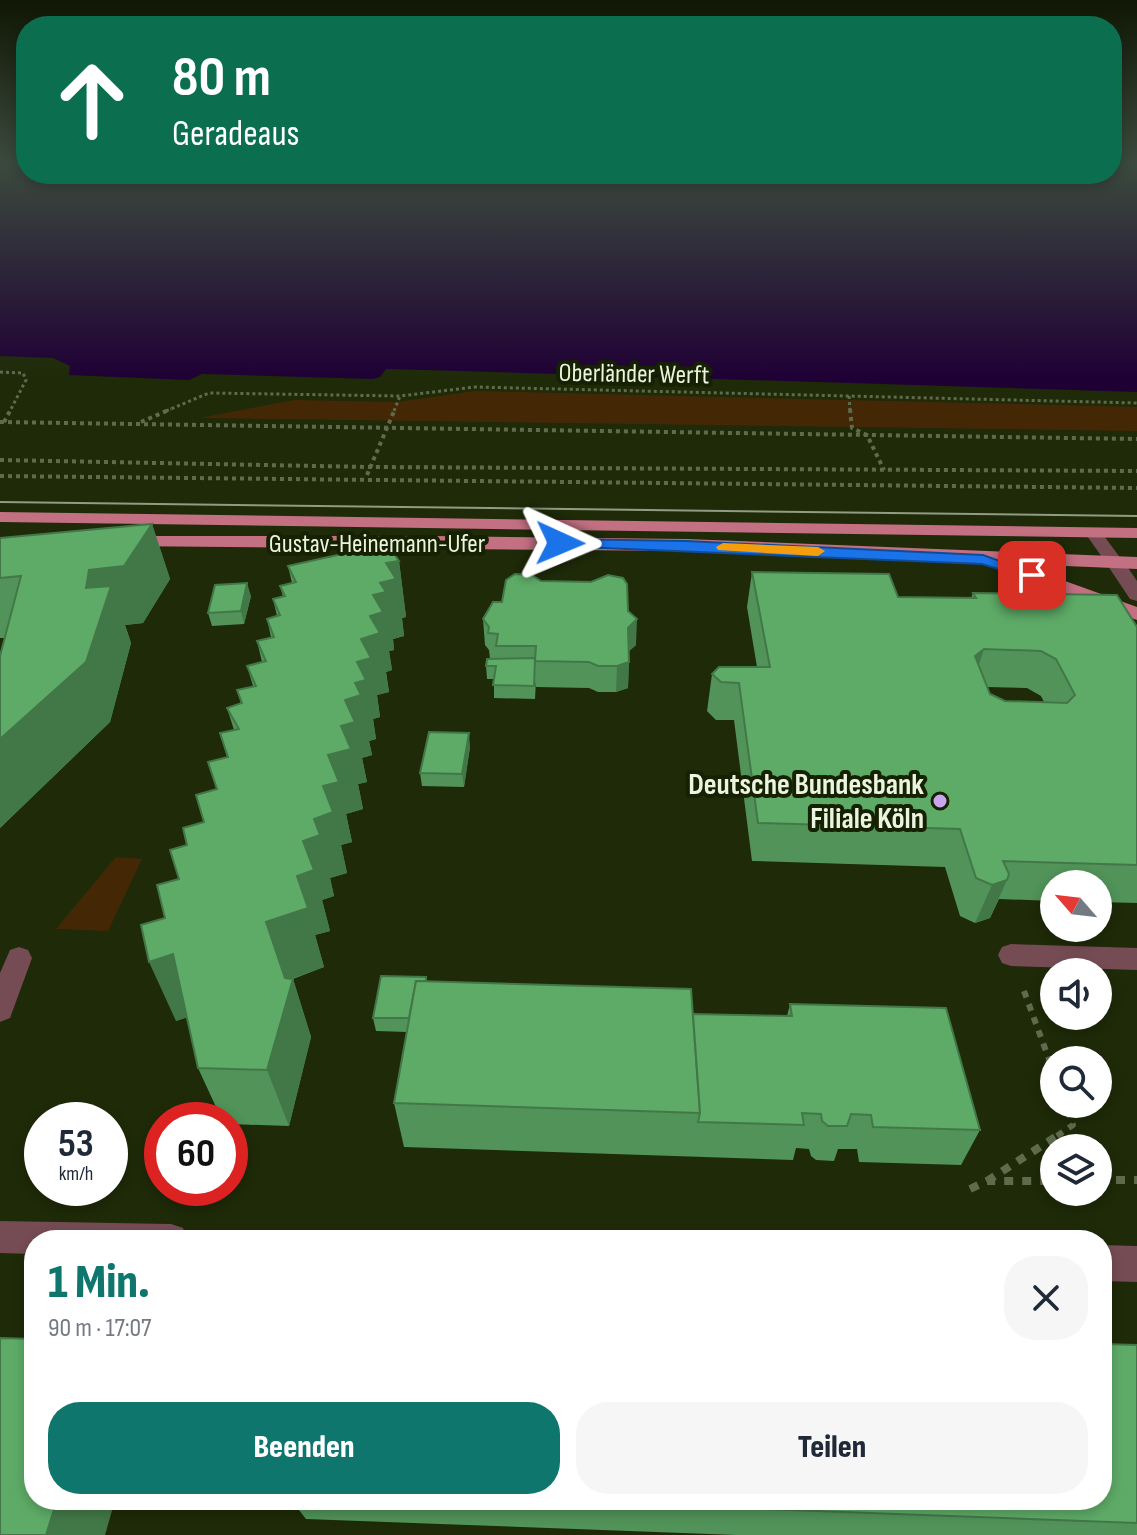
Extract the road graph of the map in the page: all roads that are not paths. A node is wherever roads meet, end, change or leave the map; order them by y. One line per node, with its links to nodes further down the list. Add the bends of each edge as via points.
1 (0, 517): 2 (main road, Gustav-Heinemann-Ufer)
2 (1093, 533): 3 (main road, Gustav-Heinemann-Ufer); 6 (lane)
3 (1137, 533)
4 (102, 542): 5 (main road, Gustav-Heinemann-Ufer, via 670,545)
5 (983, 559): 6 (main road, Gustav-Heinemann-Ufer); 9 (main road)
6 (1115, 563): 7 (main road, Gustav-Heinemann-Ufer); 8 (street)
7 (1137, 563)
8 (1137, 595)
9 (1137, 614)
10 (1011, 955): 12 (lane)
11 (19, 958): 13 (lane)
12 (1137, 959)
13 (0, 1010)
14 (0, 1237): 15 (lane)
15 (24, 1237)
16 (1112, 1263): 17 (street)
17 (1137, 1264)

